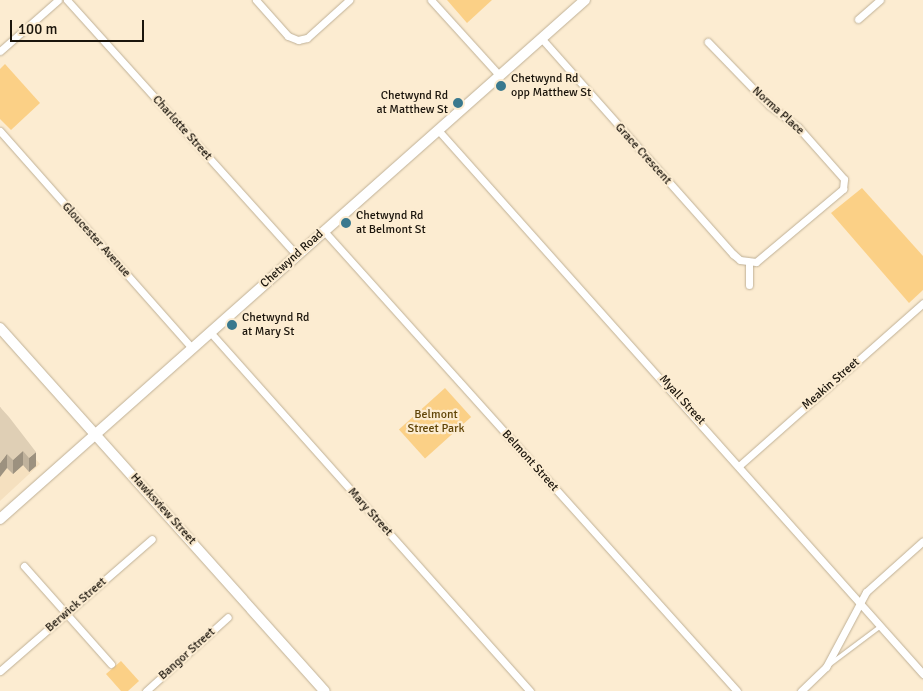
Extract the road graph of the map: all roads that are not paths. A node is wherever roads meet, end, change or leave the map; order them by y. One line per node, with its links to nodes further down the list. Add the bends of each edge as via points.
1 (58, 0): 11 (street)
2 (67, 0): 16 (street, Charlotte Street)
3 (256, 0): 4 (street, via 288,36 298,40 307,38)
4 (349, 0)
5 (431, 0): 12 (street)
6 (585, 0): 9 (street, Chetwynd Road)
7 (880, 0): 8 (street)
8 (858, 19)
9 (542, 39): 12 (street, Chetwynd Road); 17 (street, Grace Crescent, via 732,254)
10 (708, 42): 17 (street, Norma Place, via 769,105 798,127 845,182 843,189 762,260)
11 (0, 51)
12 (499, 75): 13 (street, Chetwynd Road)
13 (438, 130): 15 (street, Chetwynd Road); 24 (street, Myall Street)
14 (0, 132): 22 (street, Gloucester Avenue)
15 (324, 230): 16 (street, Chetwynd Road); 40 (street, Belmont Street)
16 (297, 255): 21 (street, Chetwynd Road)
17 (749, 263): 18 (street)
18 (749, 285)
19 (923, 303): 24 (street, Meakin Street)
20 (0, 328): 23 (street, Hawksview Street)
21 (210, 332): 22 (street, Chetwynd Road); 39 (street, Mary Street)
22 (192, 348): 23 (street, Chetwynd Road)
23 (95, 434): 25 (street, Chetwynd Road); 38 (street, Hawksview Street)
24 (740, 465): 29 (street, Myall Street)
25 (0, 519)
26 (152, 539): 30 (street, Berwick Street)
27 (923, 541): 29 (street, via 871,587)
28 (24, 566): 30 (street)
29 (860, 602): 32 (street, Myall Street); 34 (street)
30 (66, 613): 33 (street); 35 (street, Berwick Street)
31 (228, 617): 37 (street, Bangor Street)
32 (881, 626): 34 (lane); 36 (street, Myall Street)
33 (112, 664)
34 (826, 667): 41 (street)
35 (0, 671)
36 (923, 674)
37 (146, 691)
38 (325, 691)
39 (530, 691)
40 (737, 691)
41 (801, 691)

